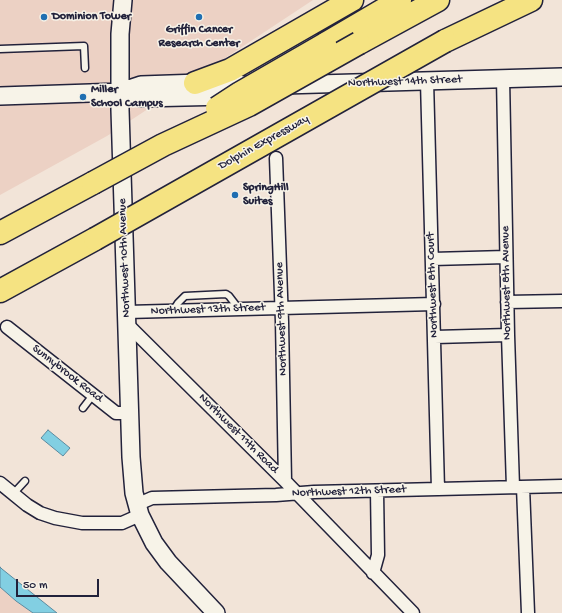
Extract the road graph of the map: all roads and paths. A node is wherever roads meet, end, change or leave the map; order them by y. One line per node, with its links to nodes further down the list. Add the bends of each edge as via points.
1 (123, 0): 13 (street, Northwest 10th Avenue)
2 (352, 0): 11 (highway, via 230,70)
3 (400, 0): 15 (highway, bridge, via 240,93)
4 (438, 0): 15 (highway, bridge, via 249,105)
5 (531, 0): 20 (highway, Dolphin Expressway, bridge, via 445,41)
6 (0, 49): 7 (lane, via 84,46)
7 (85, 68)
8 (562, 76): 9 (street, Northwest 14th Street)
9 (503, 78): 10 (street, Northwest 14th Street); 18 (street, Northwest 8th Avenue)
10 (426, 81): 12 (street, Northwest 14th Street); 19 (street, Northwest 8th Court)
11 (196, 83): 12 (street, Northwest 14th Street, via 229,82); 13 (street, Northwest 14th Street, via 141,85)
12 (248, 86): 13 (street, Northwest 14th Street, via 228,96 141,98)
13 (120, 92): 14 (street, Northwest 14th Street); 25 (street, Northwest 10th Avenue)
14 (0, 96)
15 (162, 145): 17 (highway, bridge)
16 (276, 158): 24 (street, Northwest 9th Avenue)
17 (0, 233)
18 (506, 257): 19 (street); 22 (street, Northwest 8th Avenue)
19 (432, 259): 23 (street, Northwest 8th Court)
20 (0, 291)
21 (562, 301): 22 (street)
22 (507, 302): 27 (street, Northwest 8th Avenue)
23 (434, 304): 24 (street, Northwest 13th Street); 28 (street, Northwest 8th Court)
24 (282, 307): 25 (street, Northwest 13th Street, via 173,311); 33 (street, Northwest 9th Avenue)
25 (127, 319): 31 (street, Northwest 10th Avenue); 33 (street, Northwest 11th Road)
26 (7, 327): 29 (street, Sunnybrook Road)
27 (508, 335): 28 (street); 36 (street, Northwest 8th Avenue)
28 (435, 337): 37 (street, Northwest 8th Court)
29 (93, 395): 30 (lane); 31 (street, Sunnybrook Road, via 116,413)
30 (83, 408)
31 (130, 414): 41 (street, Northwest 10th Avenue, via 132,475)
32 (24, 481): 39 (lane)
33 (285, 481): 40 (street, Northwest 11th Road)
34 (0, 483): 39 (street, Northwest 12th Street)
35 (562, 486): 36 (street, Northwest 12th Street)
36 (518, 487): 37 (street, Northwest 12th Street); 45 (street, Northwest 8th Avenue)
37 (438, 489): 38 (street, Northwest 12th Street)
38 (377, 491): 40 (street, Northwest 12th Street); 42 (street, via 378,555)
39 (13, 494): 41 (street, Northwest 12th Street, via 40,513 72,522 122,523)
40 (297, 494): 41 (street, Northwest 12th Street, via 152,498); 42 (street, Northwest 11th Road)
41 (138, 510): 43 (street, Northwest 10th Avenue, via 154,543 168,562)
42 (373, 573): 44 (street, Northwest 11th Road)
43 (216, 613)
44 (413, 613)
45 (528, 613)

